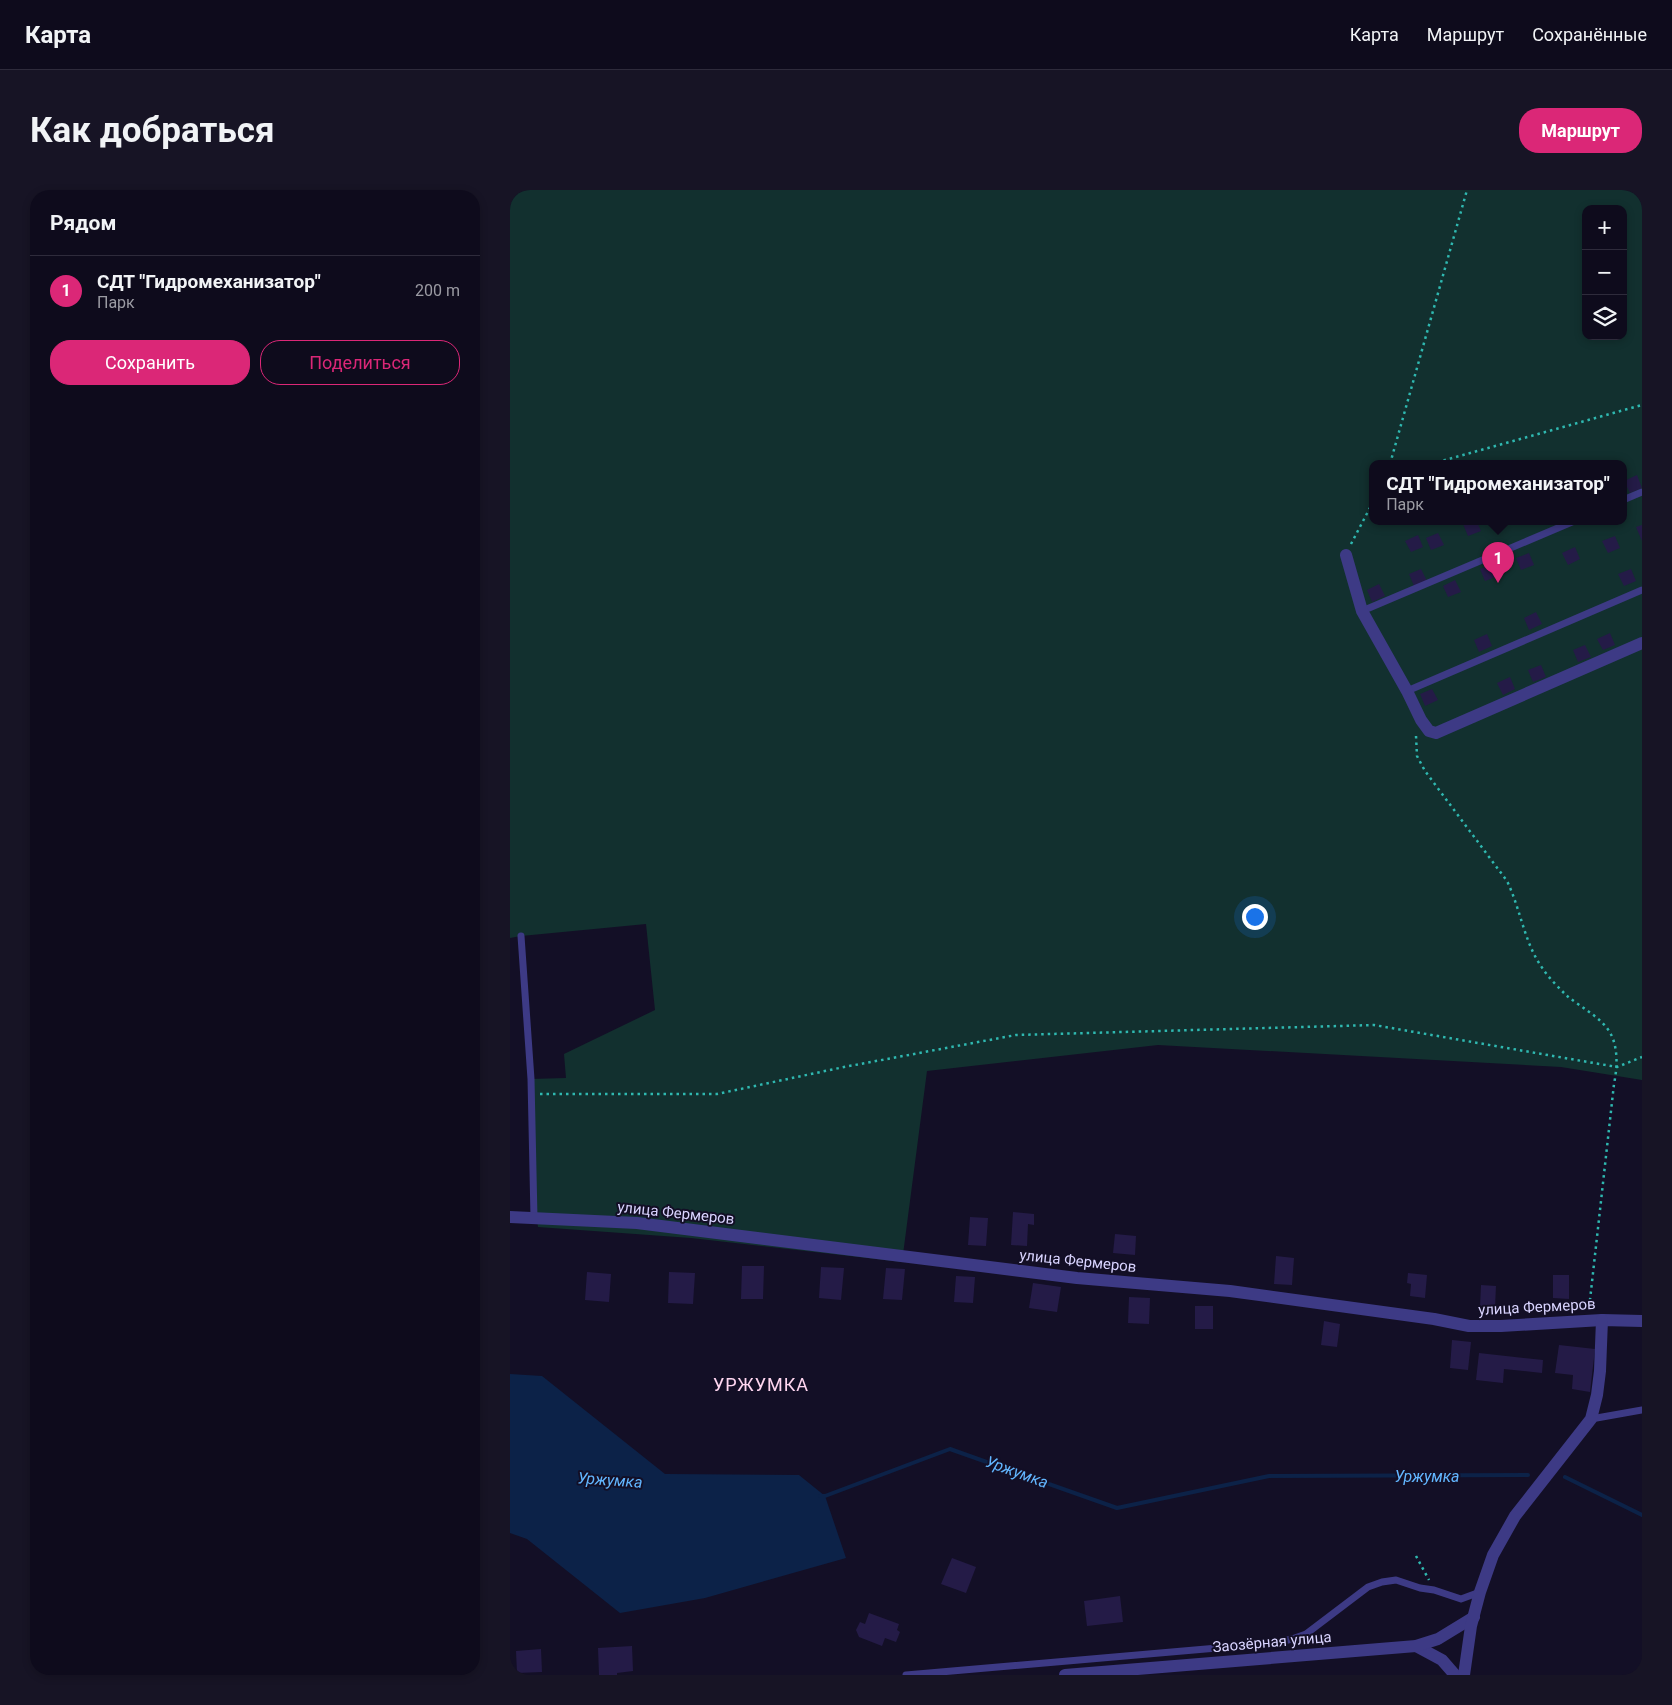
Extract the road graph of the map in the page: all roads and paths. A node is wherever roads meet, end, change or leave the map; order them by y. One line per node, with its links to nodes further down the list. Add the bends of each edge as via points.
1 (1467, 190): 3 (path)
2 (1642, 405): 4 (path)
3 (1391, 460)
4 (1445, 460)
5 (1642, 492): 6 (lane)
6 (1627, 498)
7 (1369, 510): 9 (path)
8 (1565, 525): 11 (lane)
9 (1346, 555): 11 (street)
10 (1642, 590): 13 (lane)
11 (1362, 611): 13 (street)
12 (1642, 643): 14 (street, via 1436,733 1429,731)
13 (1407, 691): 14 (street)
14 (1421, 720): 17 (path, via 1416,739 1417,756 1425,771 1507,881 1515,897 1526,938 1543,969 1566,994 1606,1026 1613,1039)
15 (521, 936): 18 (lane)
16 (1642, 1057): 17 (path)
17 (1617, 1067): 18 (path, via 1374,1025 1016,1035 717,1094); 22 (path)
18 (531, 1094): 20 (lane)
19 (510, 1217): 20 (street, улица Фермеров)
20 (534, 1218): 22 (street, улица Фермеров, via 637,1223 1077,1278 1230,1291 1470,1326)
21 (1602, 1320): 22 (street, улица Фермеров); 23 (street, улица Фермеров); 25 (street, via 1600,1371)
22 (1588, 1321)
23 (1642, 1321)
24 (1642, 1410): 25 (lane)
25 (1591, 1418): 28 (street, via 1515,1516 1493,1555)
26 (1416, 1556): 27 (path)
27 (1434, 1590): 28 (lane, via 1461,1599); 32 (lane, via 1396,1580 1382,1582 1368,1587 1306,1634 1275,1642)
28 (1480, 1592): 29 (street)
29 (1474, 1617): 30 (street, Заозёрная улица, via 1438,1639); 35 (street)
30 (1416, 1646): 31 (street, Заозёрная улица); 34 (street, via 1442,1660)
31 (1204, 1670): 33 (street, Заозёрная улица)
32 (906, 1675)
33 (1065, 1675)
34 (1455, 1675)
35 (1464, 1675)

